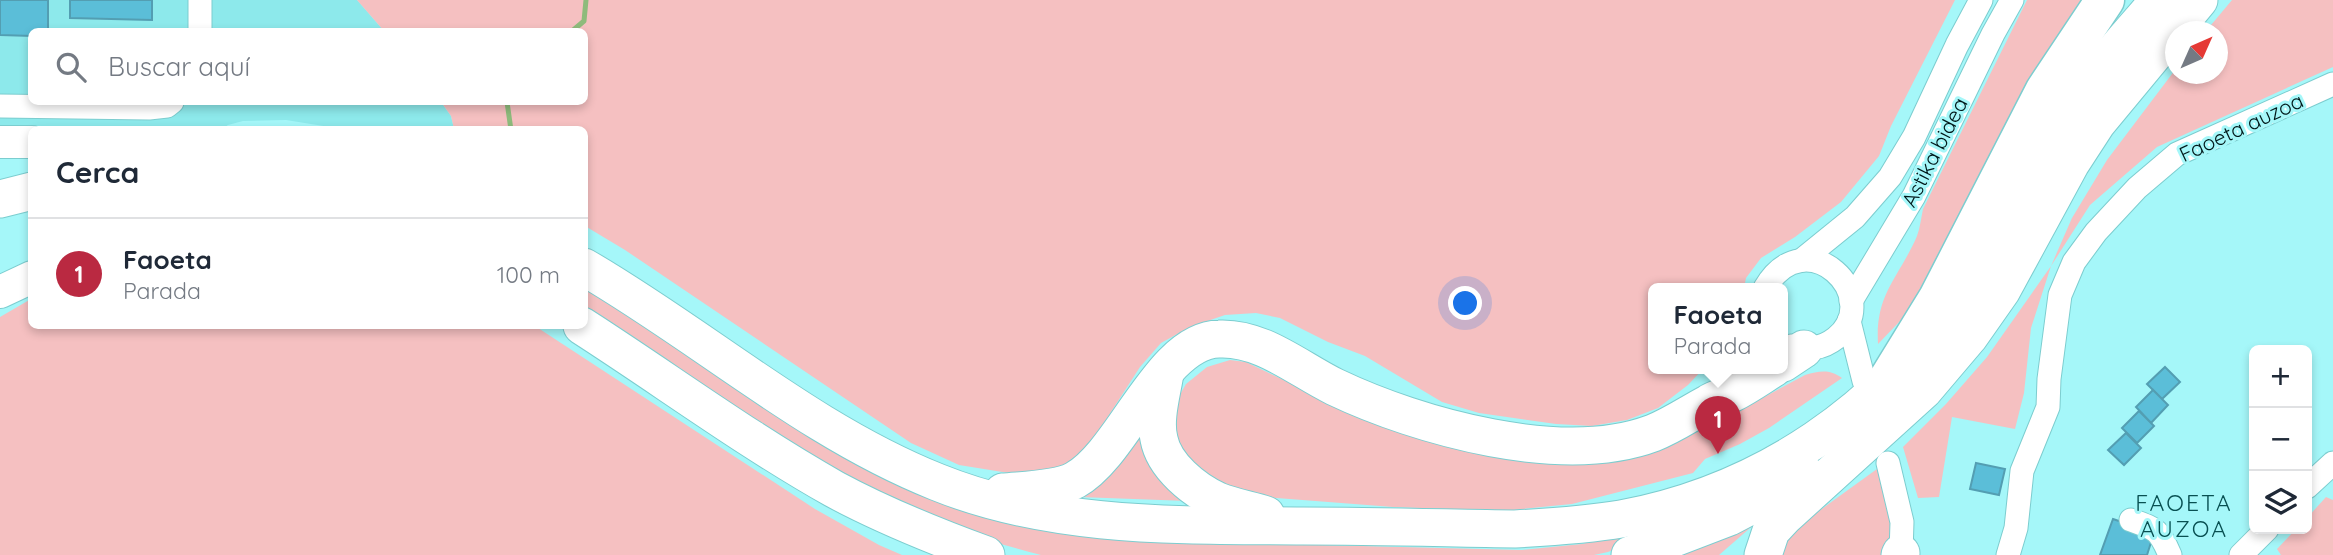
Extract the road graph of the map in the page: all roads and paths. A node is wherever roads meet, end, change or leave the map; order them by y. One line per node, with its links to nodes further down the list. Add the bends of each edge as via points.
1 (200, 0): 7 (street)
2 (1981, 0): 17 (street, Astika bidea, via 1891,177 1855,217)
3 (2012, 0): 22 (street, Astika bidea)
4 (2105, 0): 28 (highway, via 2045,90 1938,298)
5 (2159, 0): 28 (main road, via 2064,118 1964,290 1919,350)
6 (2199, 0): 30 (main road, via 2097,124 2002,290)
7 (200, 28)
8 (2333, 84): 41 (street, Faoeta auzoa, via 2177,154 2137,188 2074,262 2060,295 2048,407 2022,471)
9 (168, 105): 10 (street)
10 (0, 106)
11 (0, 142): 12 (street)
12 (28, 142)
13 (28, 192): 14 (main road)
14 (0, 199)
15 (28, 217): 16 (main road)
16 (0, 223)
17 (1802, 260): 20 (street, Astika bidea, via 1782,267); 22 (street, via 1821,262 1842,277)
18 (588, 270): 33 (main road, via 857,444)
19 (28, 279): 21 (street)
20 (1768, 283)
21 (0, 292)
22 (1850, 311): 24 (street, Astika bidea, via 1840,334); 24 (street, via 1864,381)
23 (587, 329): 38 (main road, via 834,489)
24 (1794, 353)
25 (1165, 372): 29 (main road, via 1197,346 1216,338 1240,339 1335,387 1439,425 1506,441 1573,446 1652,433); 33 (main road, via 1092,469 1073,482); 35 (main road, via 1158,439 1168,460 1188,483 1217,500)
26 (1728, 374): 29 (main road)
27 (1762, 374): 29 (main road, via 1734,393)
28 (1882, 389): 35 (main road, via 1821,436 1734,486 1622,519 1515,529)
29 (1711, 401)
30 (1874, 455): 37 (street, via 1902,522); 39 (main road); 40 (main road, via 1785,516 1771,531)
31 (2333, 463): 32 (street)
32 (2312, 482)
33 (974, 495): 35 (main road, via 1093,519)
34 (2130, 520): 42 (street, via 2154,528)
35 (1304, 526)
36 (2262, 534): 43 (street)
37 (1901, 554)
38 (986, 555)
39 (1630, 555)
40 (1763, 555)
41 (2008, 555)
42 (2170, 555)
43 (2241, 555)

